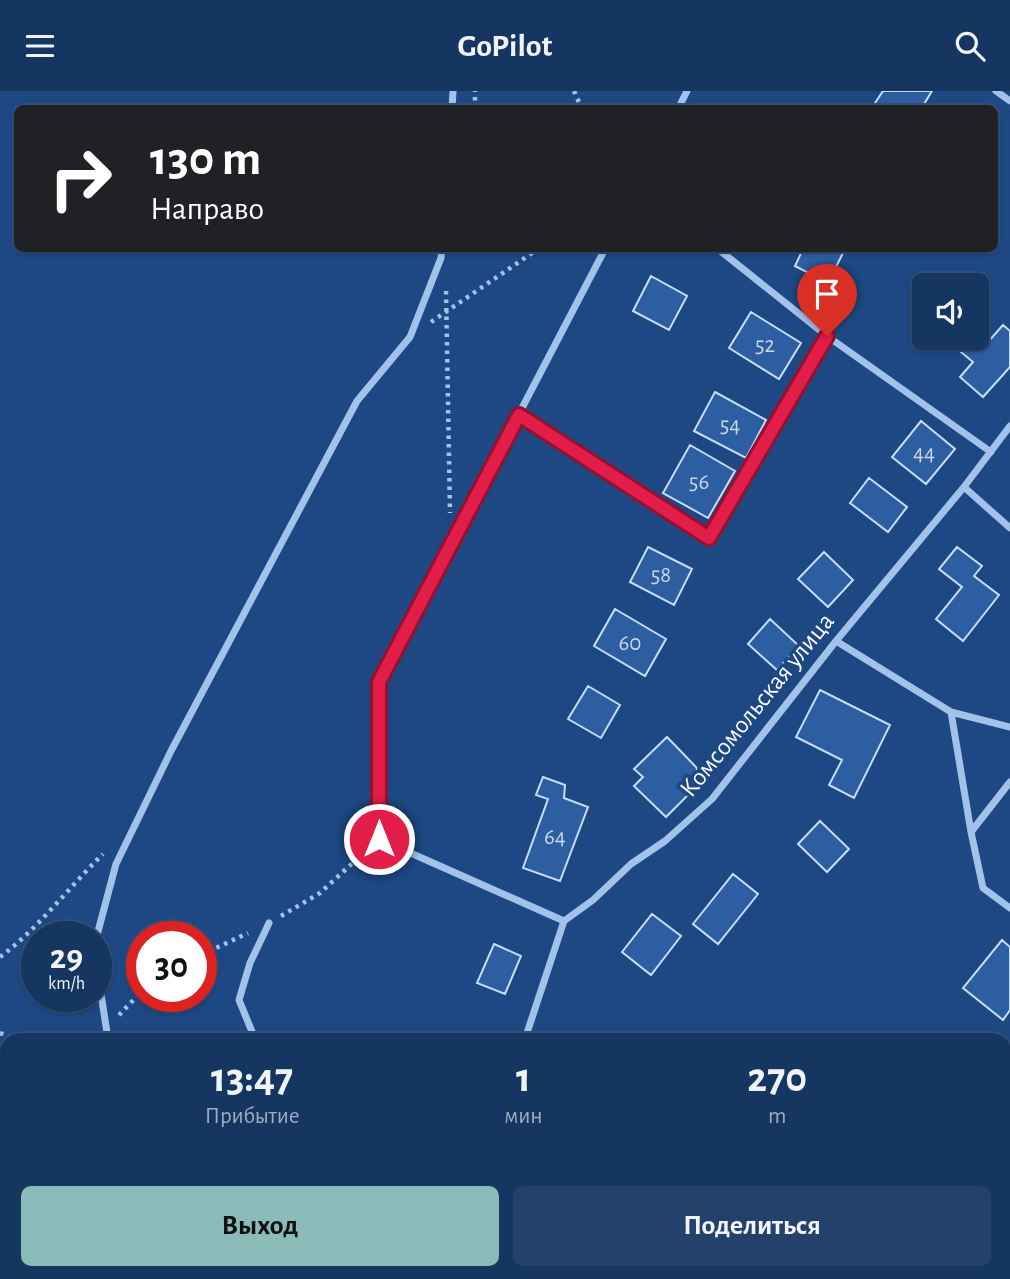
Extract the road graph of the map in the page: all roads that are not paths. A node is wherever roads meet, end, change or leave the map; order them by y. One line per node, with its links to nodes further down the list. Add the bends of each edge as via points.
1 (996, 91): 2 (street)
2 (1010, 101)
3 (442, 252): 18 (street, via 410,337 357,401 171,751 116,864)
4 (603, 252): 7 (street)
5 (722, 252): 6 (street)
6 (827, 336): 7 (street, via 709,538); 9 (street)
7 (519, 415): 19 (street, via 379,682 379,839)
8 (1010, 426): 9 (street, Комсомольская улица)
9 (991, 452): 10 (street, Комсомольская улица)
10 (964, 487): 11 (street); 12 (street, Комсомольская улица)
11 (1010, 528)
12 (836, 641): 13 (street); 19 (street, Комсомольская улица, via 712,799)
13 (951, 712): 14 (street); 16 (street)
14 (1010, 727)
15 (1010, 782): 16 (street)
16 (971, 832): 17 (street, via 983,888)
17 (1010, 908)
18 (101, 921)
19 (564, 921): 24 (street)
20 (269, 923): 23 (street, via 239,1000)
21 (104, 1012): 22 (street)
22 (107, 1033)
23 (253, 1033)
24 (527, 1033)

